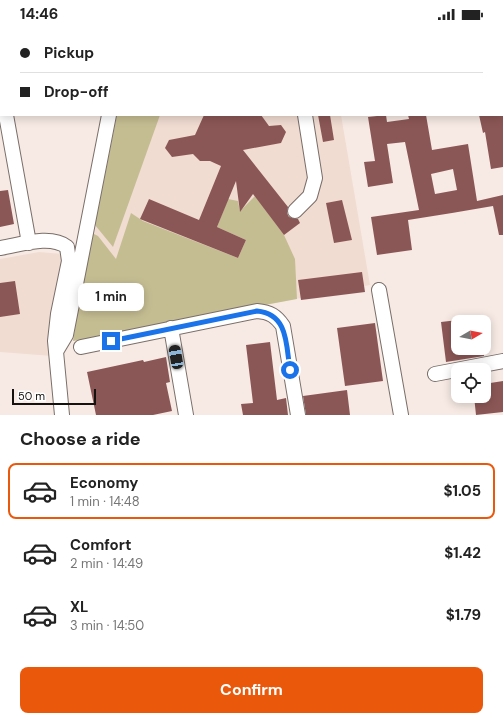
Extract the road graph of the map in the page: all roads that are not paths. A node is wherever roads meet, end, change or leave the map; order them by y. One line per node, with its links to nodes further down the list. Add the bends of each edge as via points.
1 (6, 116): 5 (street)
2 (109, 116): 10 (street, via 66,335)
3 (305, 116): 4 (street, via 315,178 310,196)
4 (295, 211)
5 (29, 243): 6 (street); 10 (street, via 56,241 67,248 69,254 56,332)
6 (0, 248)
7 (379, 290): 16 (street)
8 (171, 328): 9 (street); 14 (street); 15 (street, via 257,311 266,311 276,316 283,326)
9 (81, 347)
10 (56, 350): 13 (street)
11 (503, 361): 12 (street)
12 (435, 374)
13 (62, 415)
14 (186, 415)
15 (298, 415)
16 (400, 415)

